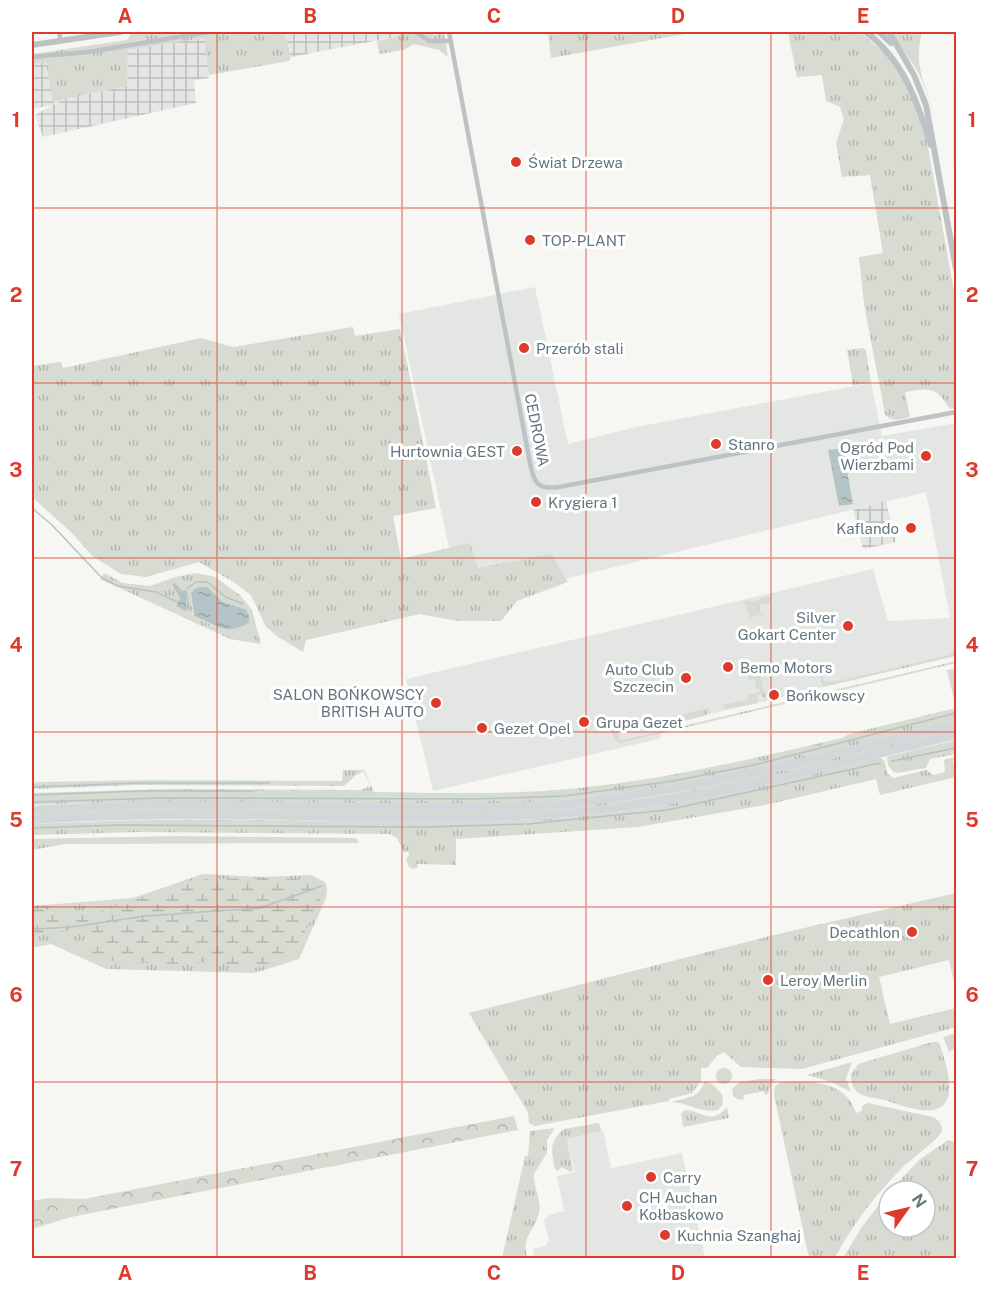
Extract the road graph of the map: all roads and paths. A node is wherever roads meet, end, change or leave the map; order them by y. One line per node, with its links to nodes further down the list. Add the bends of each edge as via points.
1 (59, 32): 9 (street)
2 (120, 32): 9 (street)
3 (209, 32): 13 (street)
4 (416, 32): 10 (street, via 429,41)
5 (449, 32): 10 (street, CEDROWA)
6 (866, 32): 12 (street)
7 (878, 32): 12 (street); 14 (street)
8 (889, 32): 14 (street)
9 (61, 40): 11 (street)
10 (450, 41): 20 (street, CEDROWA, via 530,463 539,485 559,488)
11 (32, 45)
12 (885, 48): 16 (street, via 914,93)
13 (32, 57)
14 (903, 57): 16 (street, via 926,105)
15 (957, 81): 17 (street)
16 (936, 158): 18 (street)
17 (957, 167)
18 (954, 242): 19 (street)
19 (957, 269)
20 (957, 412)
21 (957, 725): 23 (main road, via 711,783 569,803)
22 (957, 735): 24 (main road, via 713,792 570,813)
23 (32, 810)
24 (32, 820)

